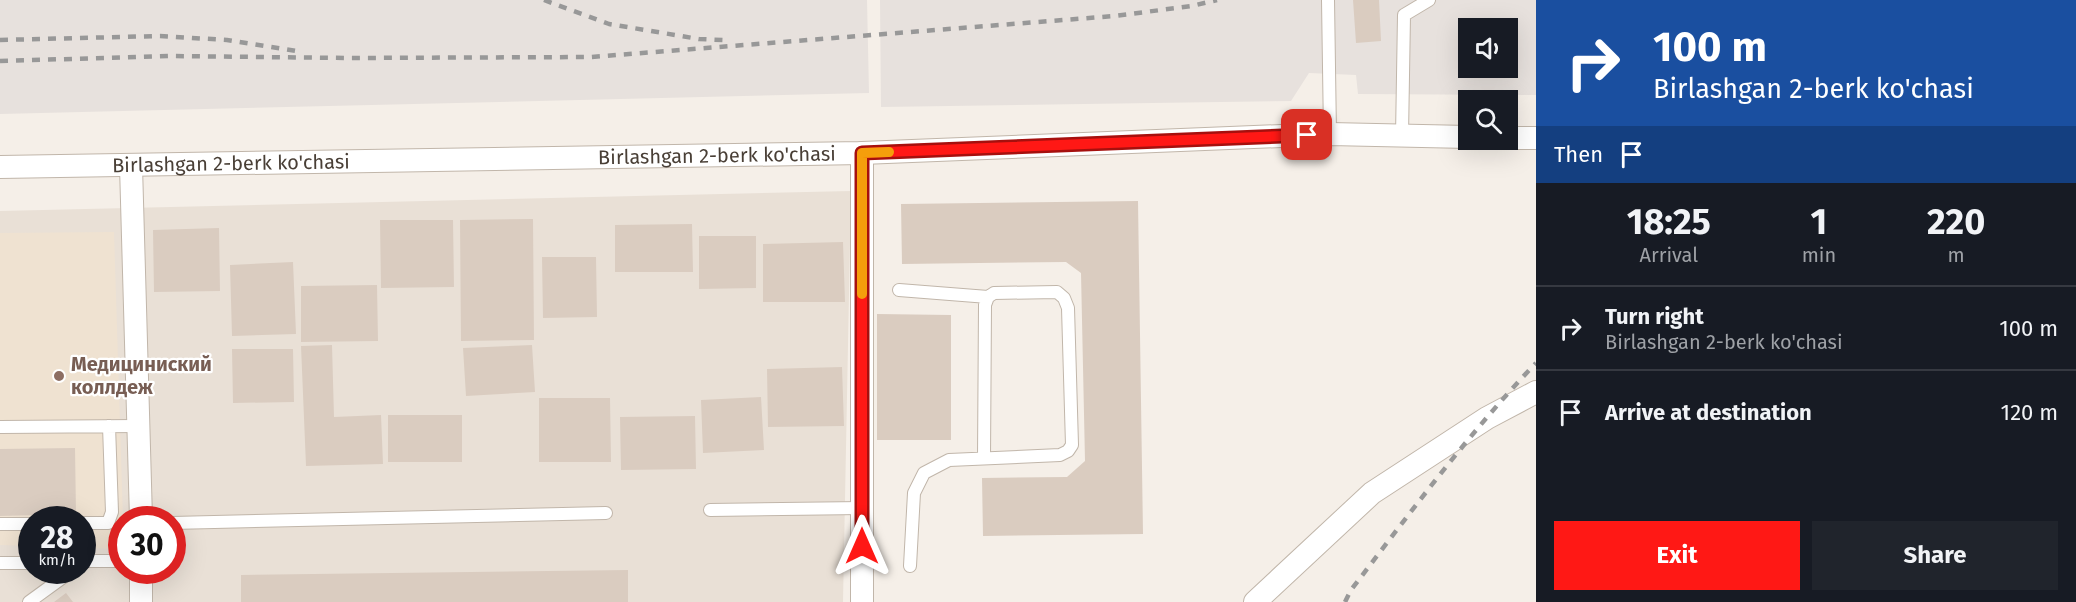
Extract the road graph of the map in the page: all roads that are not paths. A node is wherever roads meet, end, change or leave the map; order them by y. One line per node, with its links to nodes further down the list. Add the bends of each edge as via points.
1 (1328, 0): 3 (lane)
2 (1429, 0): 4 (lane, via 1404,15)
3 (1330, 134): 4 (street, Birlashgan 2-berk ko'chasi); 8 (street, Birlashgan 2-berk ko'chasi)
4 (1402, 136): 5 (street, Birlashgan 2-berk ko'chasi)
5 (1458, 137)
6 (1518, 138): 7 (street)
7 (1536, 138)
8 (862, 153): 9 (street, Birlashgan 2-berk ko'chasi); 19 (street)
9 (131, 166): 10 (street, Birlashgan 2-berk ko'chasi); 15 (street)
10 (0, 167)
11 (899, 290): 12 (lane)
12 (988, 297): 17 (lane); 17 (lane, via 994,293 1057,292 1064,298 1068,308 1072,445 1060,455)
13 (1536, 392): 34 (street, via 1487,418 1372,493)
14 (109, 426): 15 (lane); 16 (lane); 22 (lane, via 112,512 108,523)
15 (138, 426): 18 (street)
16 (0, 427)
17 (984, 458): 28 (lane, via 949,460 924,473 914,493)
18 (141, 506)
19 (862, 508): 20 (lane); 33 (street)
20 (710, 510)
21 (606, 513): 25 (lane)
22 (96, 523)
23 (0, 524): 24 (lane)
24 (18, 524)
25 (186, 524)
26 (0, 563): 27 (lane)
27 (18, 563)
28 (910, 567)
29 (54, 584): 31 (lane)
30 (141, 584): 32 (street)
31 (29, 602)
32 (141, 602)
33 (862, 602)
34 (1255, 602)

